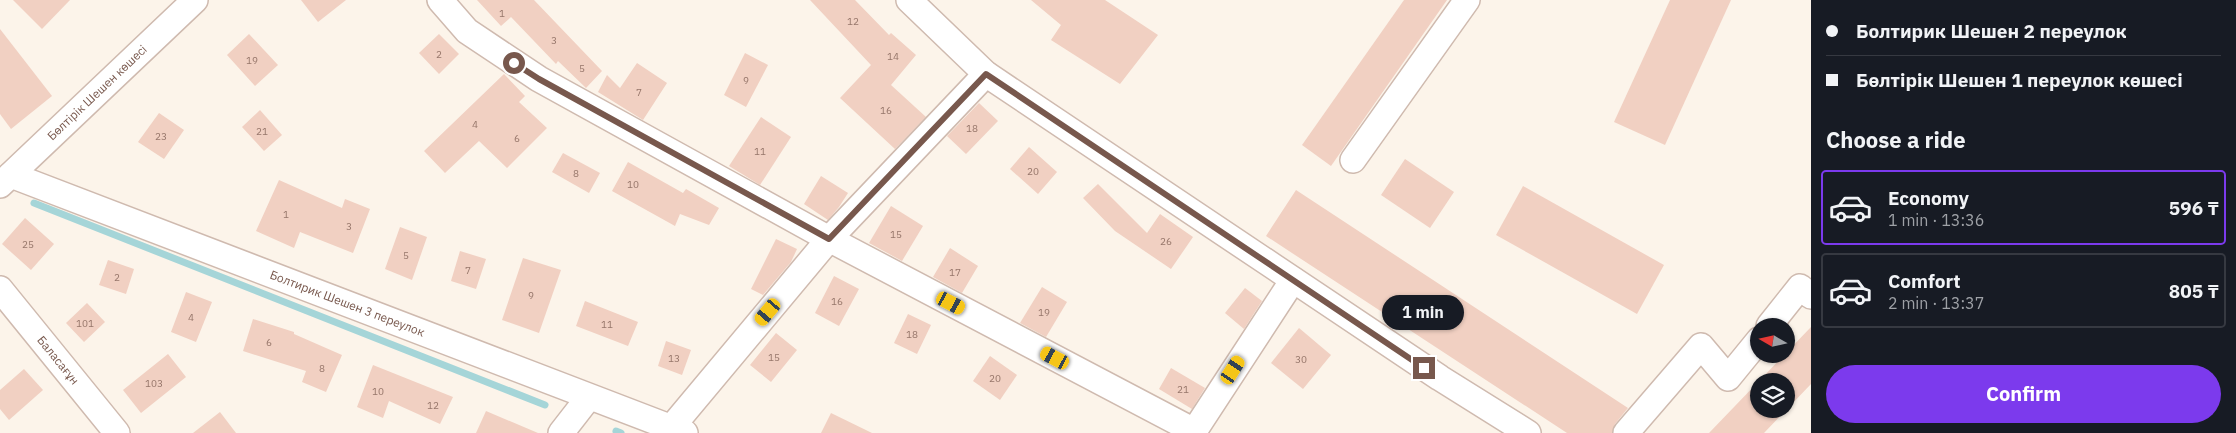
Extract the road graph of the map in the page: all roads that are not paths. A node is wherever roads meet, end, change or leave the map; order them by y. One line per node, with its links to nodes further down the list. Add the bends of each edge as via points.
1 (194, 0): 7 (street, Бөлтірік Шешен көшесі)
2 (440, 0): 8 (street, via 467,31 539,79)
3 (909, 0): 5 (street)
4 (1467, 0): 6 (street)
5 (986, 74): 8 (street); 9 (street)
6 (1353, 160)
7 (5, 180): 14 (street, Болтирик Шешен 3 переулок)
8 (829, 239): 15 (street); 16 (street)
9 (1293, 280): 16 (street); 19 (street)
10 (0, 290): 17 (street, Баласағұн)
11 (1811, 296): 12 (street, via 1800,287)
12 (1775, 318)
13 (1750, 351): 20 (street, via 1728,378 1701,346)
14 (590, 397): 15 (street, Болтирик Шешен 3 переулок); 18 (street)
15 (678, 430)
16 (1193, 432)
17 (116, 433)
18 (561, 433)
19 (1528, 433)
20 (1626, 433)

